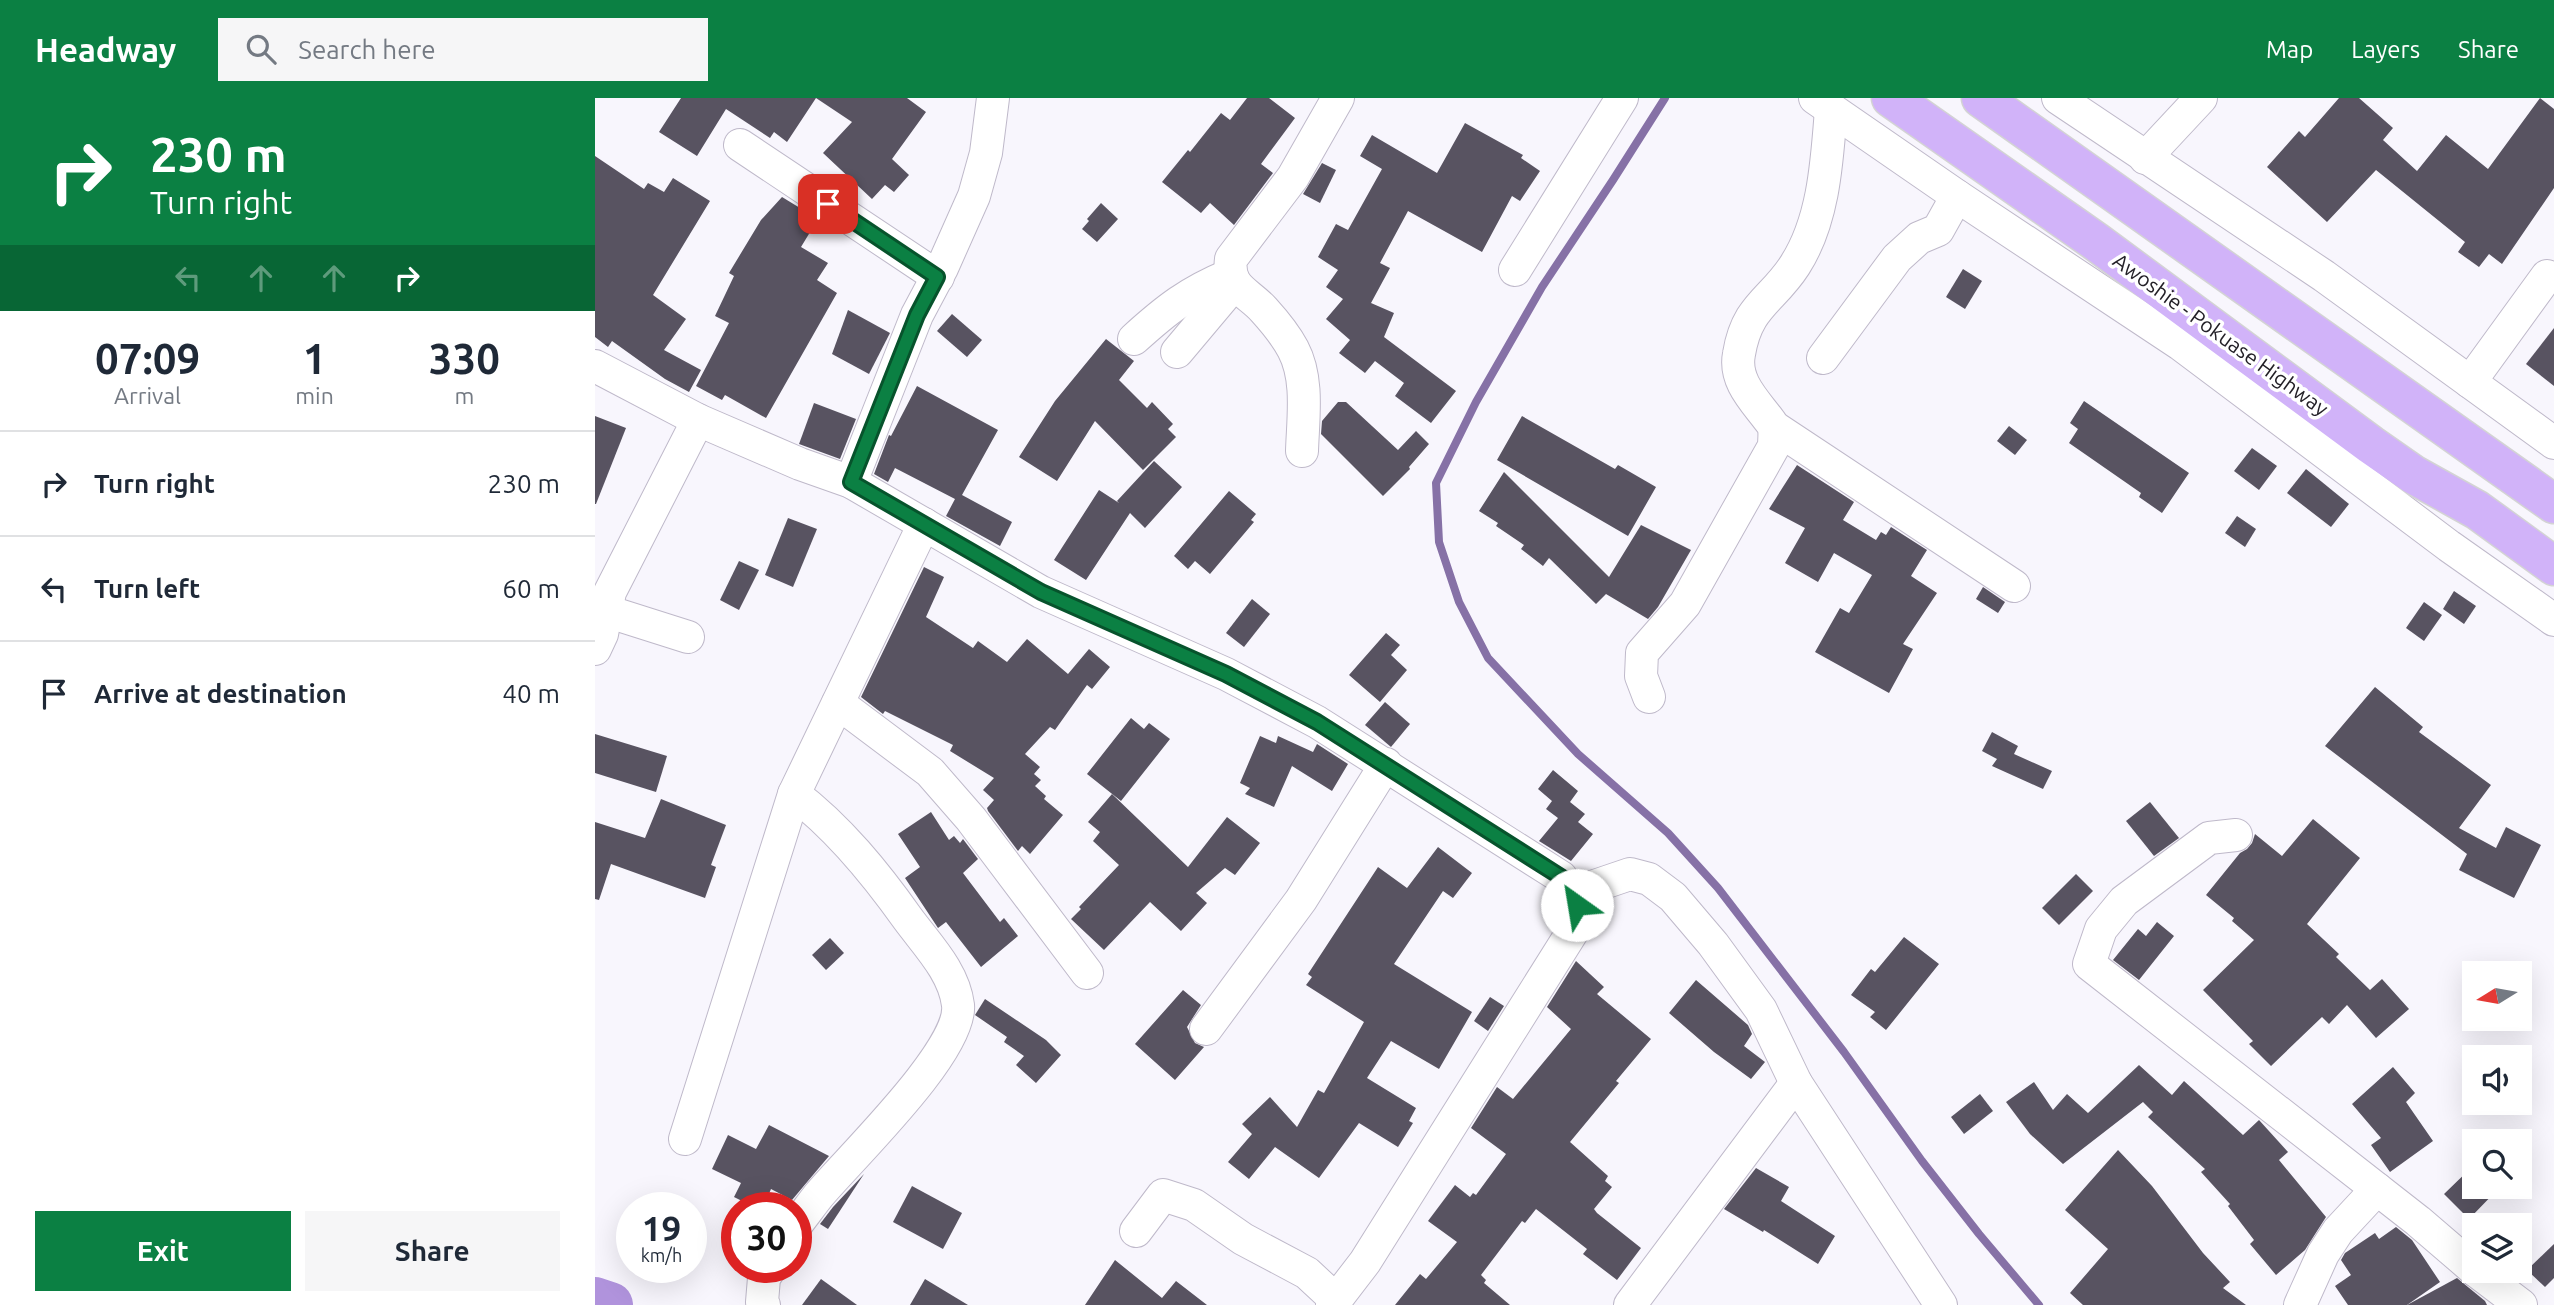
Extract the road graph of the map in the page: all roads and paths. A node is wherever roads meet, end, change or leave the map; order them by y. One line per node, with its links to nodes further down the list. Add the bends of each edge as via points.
1 (993, 98): 14 (street, via 977,185)
2 (1338, 98): 15 (street, via 1293,177 1231,259)
3 (1622, 98): 12 (street)
4 (1891, 98): 25 (main road, Awoshie - Pokuase Highway, via 2095,241)
5 (1981, 98): 21 (main road)
6 (2058, 98): 10 (street)
7 (2201, 98): 10 (street)
8 (1823, 103): 11 (street); 23 (street, via 1827,159 1813,229 1795,266 1755,309 1738,358 1747,392)
9 (740, 145): 14 (street)
10 (2145, 158): 20 (street, via 2323,276)
11 (1957, 196): 18 (street, via 1938,230 1919,238 1897,258); 33 (street, via 2180,344)
12 (1515, 270)
13 (2547, 276): 20 (street)
14 (937, 277): 27 (street, via 917,315)
15 (1233, 279): 16 (street, via 1200,287); 17 (street); 26 (street, via 1264,309 1294,350 1304,388)
16 (1134, 339)
17 (1177, 352)
18 (1823, 358)
19 (595, 366): 22 (street)
20 (2470, 382): 24 (street)
21 (2412, 403): 25 (main road); 28 (main road)
22 (698, 420): 27 (street); 32 (street)
23 (1774, 427): 31 (street); 36 (street, via 1774,446 1765,465 1685,604 1642,653 1641,676)
24 (2554, 443)
25 (2371, 445): 30 (main road, Awoshie - Pokuase Highway, via 2477,510)
26 (1302, 451)
27 (851, 482): 29 (street)
28 (2554, 505)
29 (924, 524): 37 (street); 38 (street, via 1041,592 1226,674)
30 (2554, 566)
31 (2014, 586)
32 (603, 596): 34 (street, via 626,616); 35 (street, via 601,634)
33 (2554, 620)
34 (688, 637)
35 (595, 649)
36 (1649, 697)
37 (838, 703): 39 (street); 42 (street, via 930,772 971,818)
38 (1386, 764): 41 (street, via 1561,877); 43 (street, via 1301,900)
39 (794, 794): 45 (street); 47 (street, via 872,869 953,981 959,1008 942,1051)
40 (2236, 835): 46 (street, via 2209,838 2124,901 2101,929 2088,964)
41 (1574, 893): 44 (street, via 1630,874 1649,879 1673,897 1761,1010); 52 (street, via 1577,905 1571,934 1366,1262)
42 (1087, 973)
43 (1206, 1029)
44 (1796, 1083): 54 (street); 55 (street)
45 (685, 1139)
46 (2377, 1189): 49 (street); 56 (street, via 2323,1254)
47 (812, 1204)
48 (1136, 1231): 52 (street, via 1163,1195 1194,1205 1243,1239 1307,1273)
49 (2462, 1259)
50 (764, 1283): 53 (street)
51 (2492, 1283): 57 (street)
52 (1334, 1302)
53 (764, 1305)
54 (1630, 1305)
55 (1941, 1305)
56 (2300, 1305)
57 (2521, 1305)

